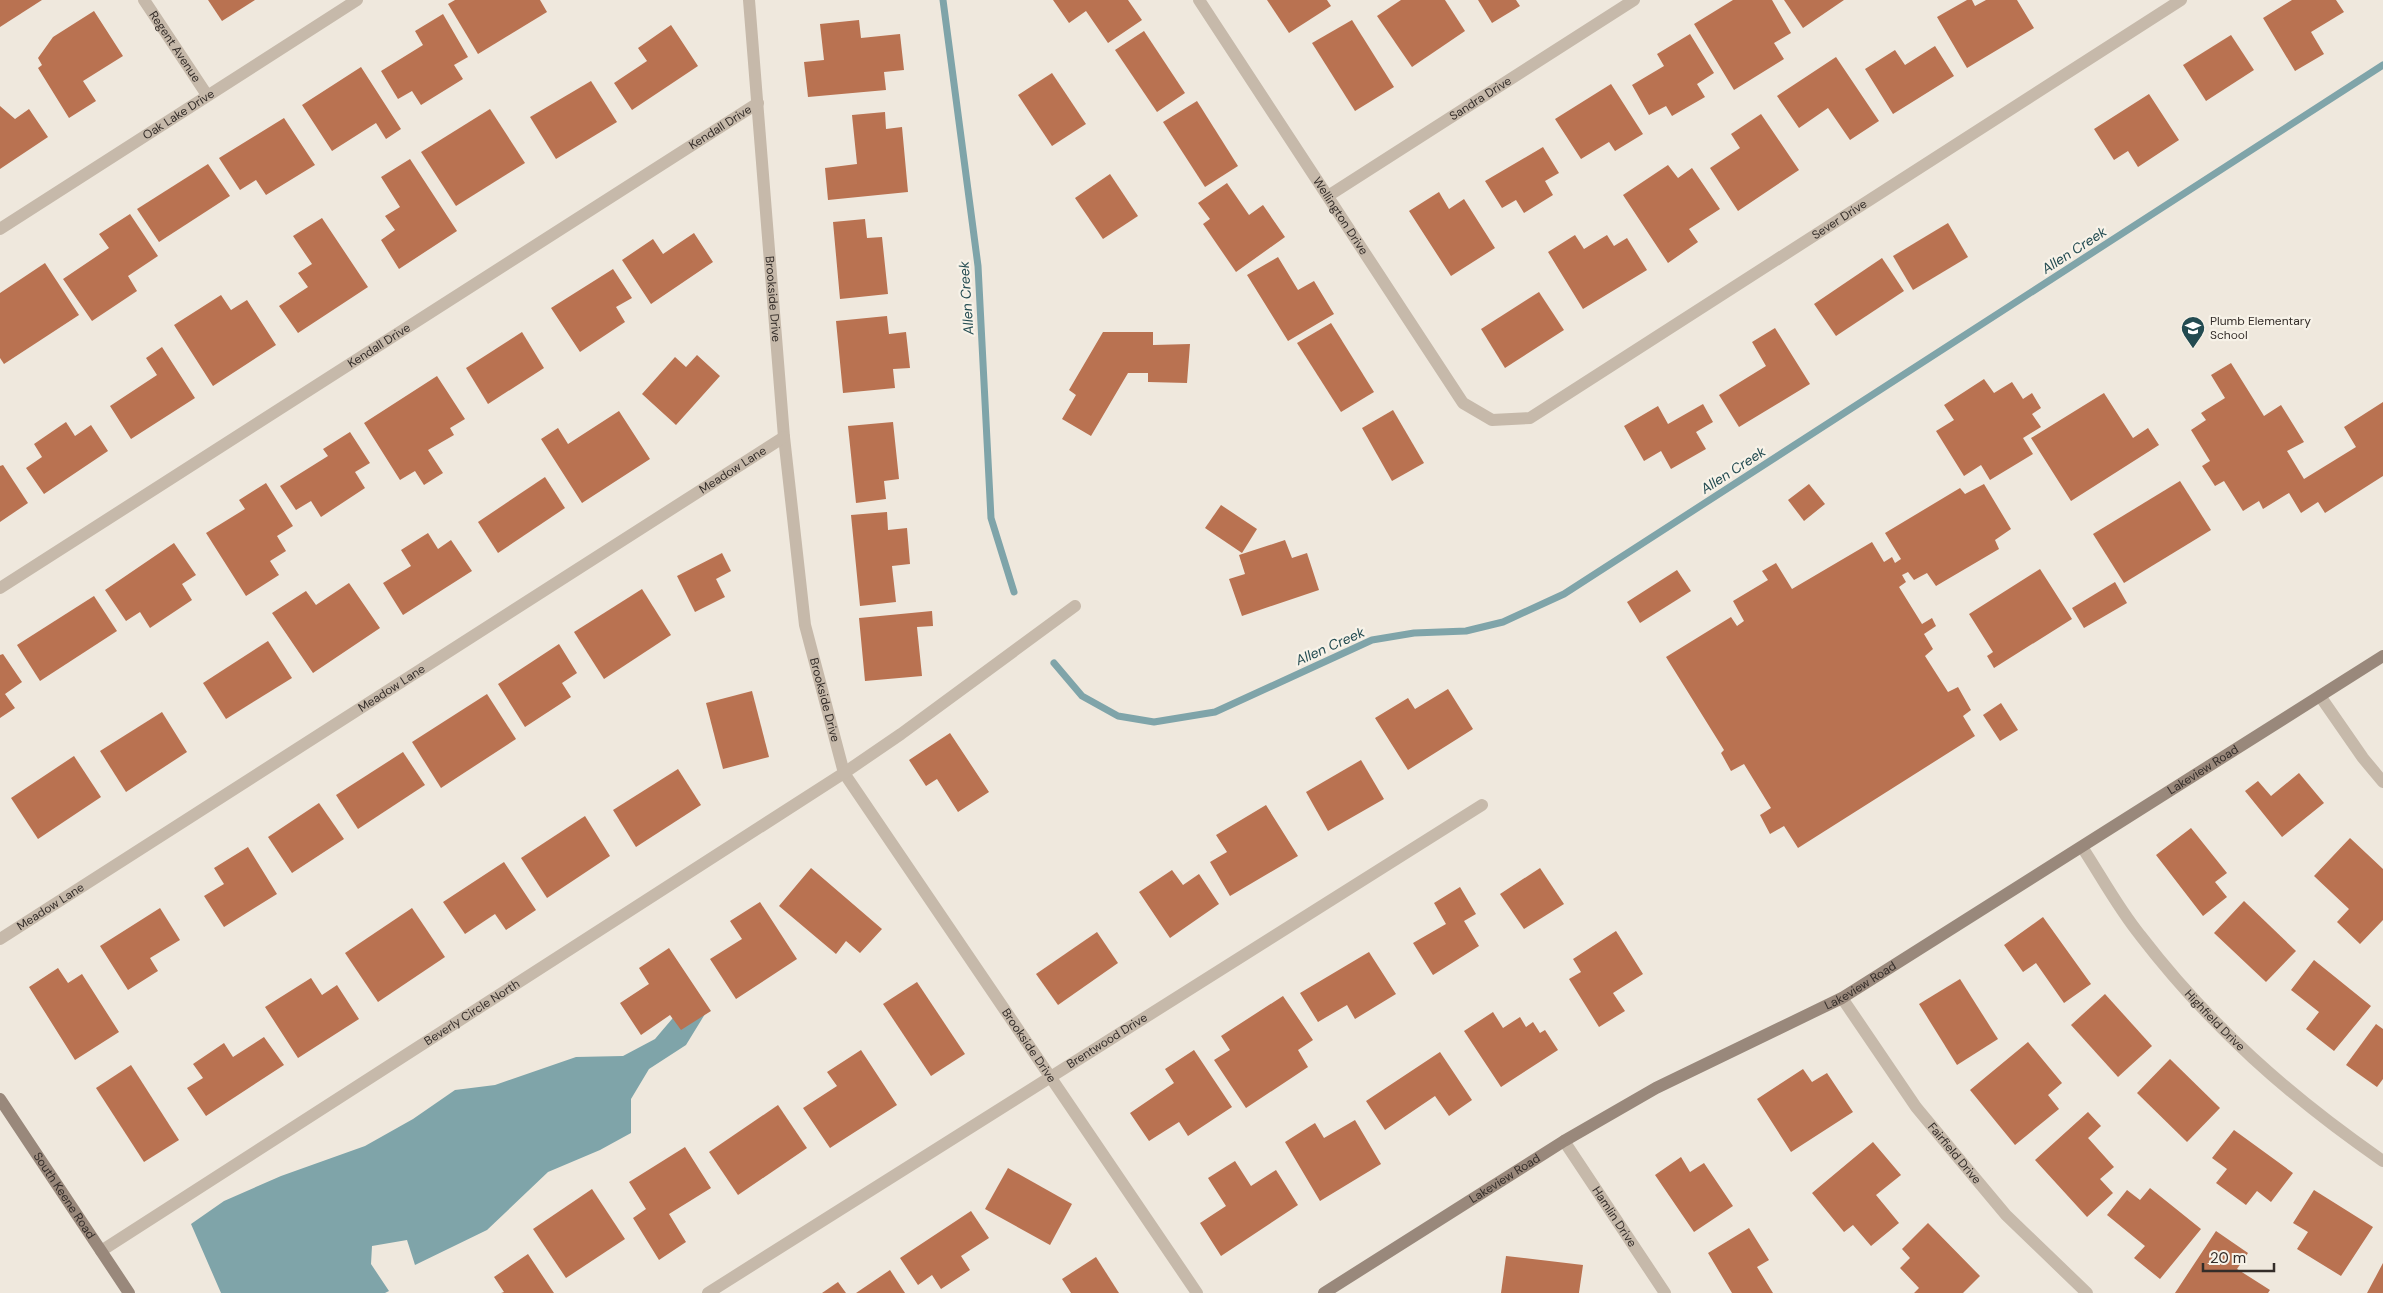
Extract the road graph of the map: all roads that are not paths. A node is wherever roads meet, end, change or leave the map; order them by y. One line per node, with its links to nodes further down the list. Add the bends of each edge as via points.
1 (144, 0): 7 (street, Regent Avenue)
2 (357, 0): 7 (street, Oak Lake Drive)
3 (749, 0): 8 (street, Brookside Drive)
4 (1199, 0): 9 (street, Wellington Drive)
5 (1634, 0): 9 (street, Sandra Drive)
6 (2181, 0): 11 (street, Sever Drive, via 1530,418)
7 (206, 95): 10 (street, Oak Lake Drive)
8 (758, 103): 12 (street, Brookside Drive); 13 (street, Kendall Drive)
9 (1328, 196): 11 (street, Wellington Drive, via 1463,403)
10 (0, 229)
11 (1492, 420)
12 (784, 437): 17 (street, Brookside Drive, via 805,625); 21 (street, Meadow Lane)
13 (0, 588)
14 (1075, 606): 17 (street, Beverly Circle North)
15 (2383, 656): 16 (street, Lakeview Road)
16 (2320, 696): 18 (street); 20 (street, Lakeview Road)
17 (844, 773): 23 (street, Brookside Drive); 27 (street, Beverly Circle North)
18 (2383, 782)
19 (1482, 805): 23 (street, Brentwood Drive)
20 (2082, 847): 22 (street, Lakeview Road); 26 (street, Highfield Drive, via 2138,934 2180,985 2244,1052 2331,1124)
21 (0, 939)
22 (1842, 998): 25 (street, Lakeview Road, via 1656,1088); 33 (street, Fairfield Drive, via 1938,1134 2006,1215)
23 (1051, 1076): 29 (street, Brentwood Drive); 30 (street, Brookside Drive)
24 (0, 1098): 27 (street, South Keene Road)
25 (1564, 1141): 31 (street, Lakeview Road); 32 (street, Hamlin Drive)
26 (2383, 1161)
27 (101, 1251): 28 (street, South Keene Road)
28 (129, 1293)
29 (708, 1293)
30 (1197, 1293)
31 (1324, 1293)
32 (1664, 1293)
33 (2087, 1293)

